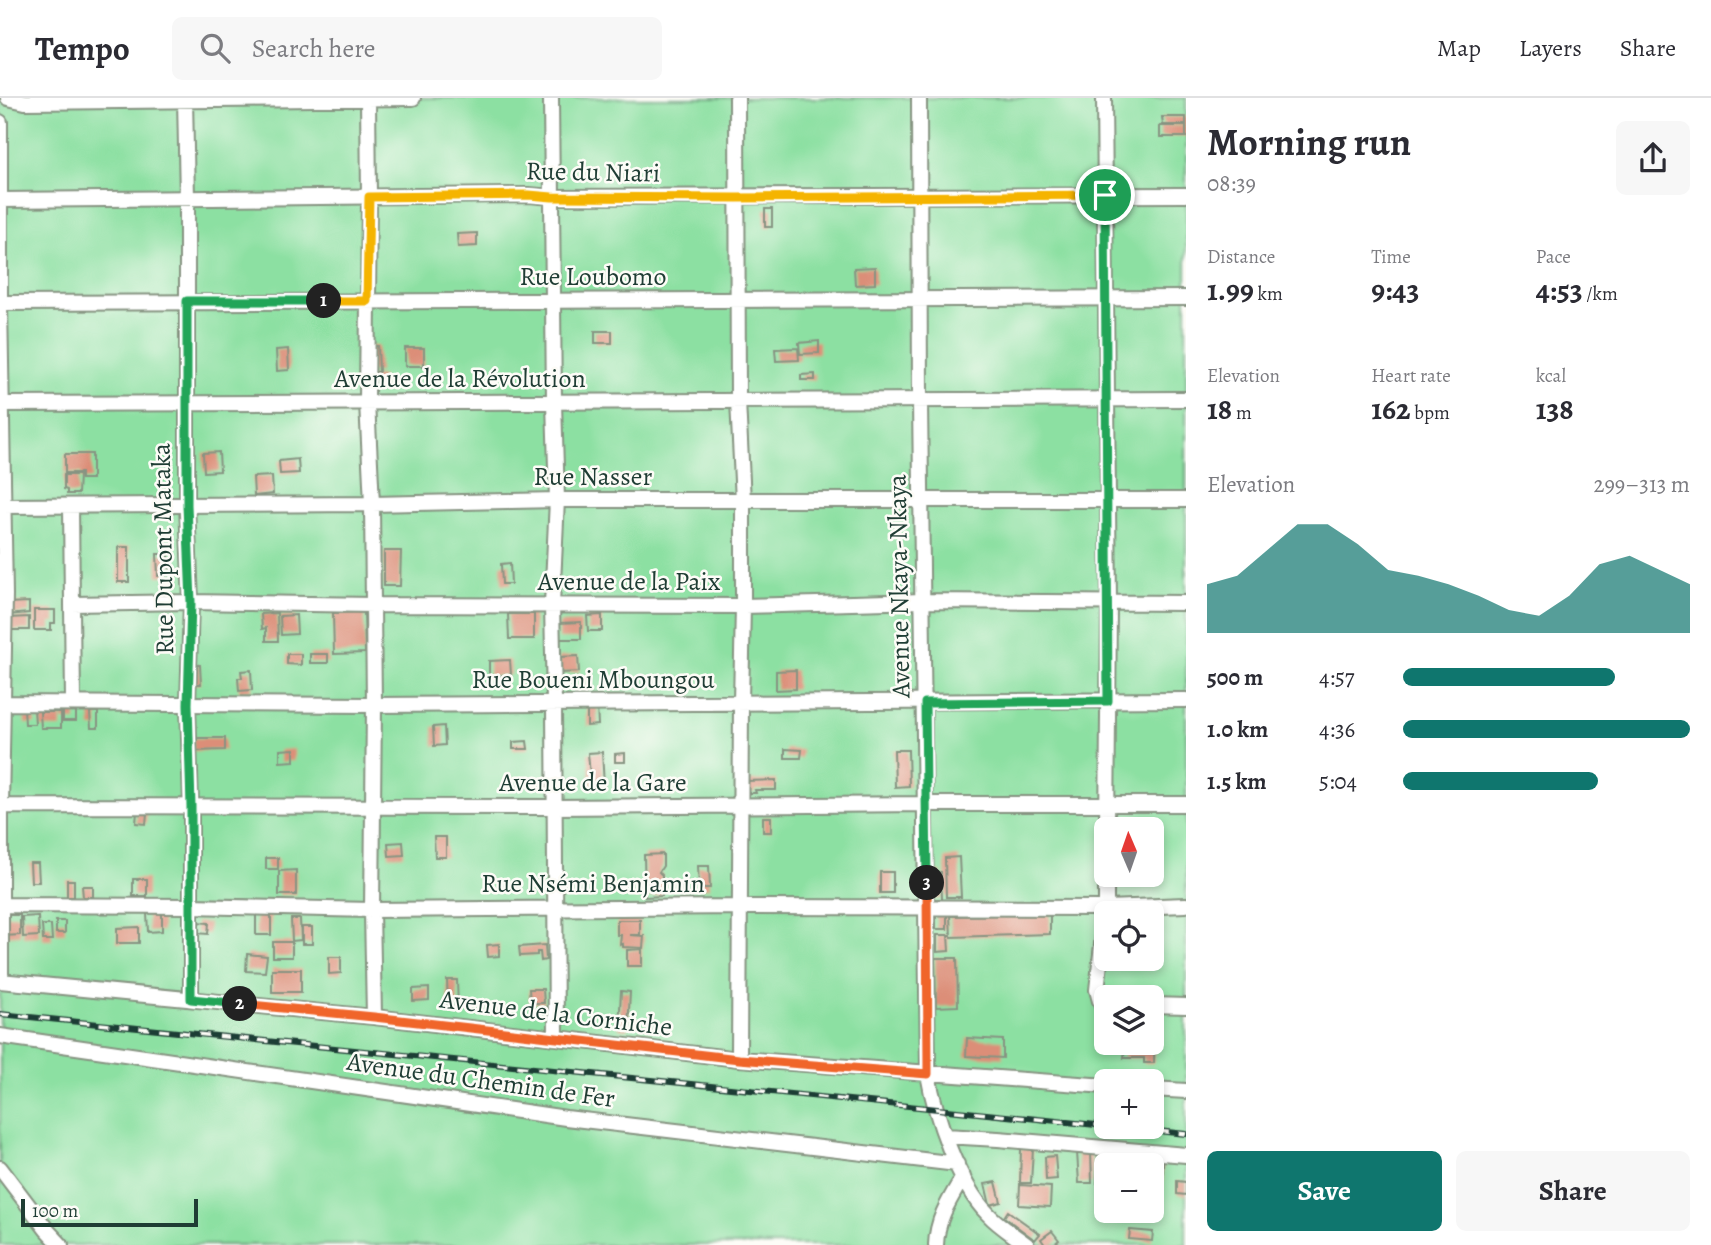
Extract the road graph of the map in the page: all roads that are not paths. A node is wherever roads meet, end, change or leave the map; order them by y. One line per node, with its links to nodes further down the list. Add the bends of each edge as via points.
1 (8, 98): 7 (street, via 25,102); 9 (street)
2 (413, 98): 8 (street)
3 (551, 98): 15 (street)
4 (737, 98): 16 (street)
5 (919, 98): 11 (street, Avenue Nkaya-Nkaya)
6 (1104, 98): 12 (street)
7 (185, 99): 8 (street); 17 (street, Rue Dupont Mataka)
8 (368, 99): 14 (street)
9 (0, 109)
10 (0, 122): 18 (street)
11 (919, 195): 12 (street, Rue du Niari); 16 (street, Rue du Niari); 19 (street, Avenue Nkaya-Nkaya)
12 (1105, 195): 13 (street, Rue du Niari); 20 (street)
13 (1186, 195)
14 (369, 197): 15 (street, Rue du Niari); 17 (street, Rue du Niari); 24 (street)
15 (552, 197): 16 (street, Rue du Niari); 25 (street)
16 (737, 198): 22 (street)
17 (187, 199): 18 (street, Rue du Niari); 23 (street, Rue Dupont Mataka)
18 (1, 200): 26 (street)
19 (920, 298): 20 (street, Rue Loubomo); 22 (street, Rue Loubomo); 30 (street, Avenue Nkaya-Nkaya)
20 (1107, 298): 21 (street, Rue Loubomo); 28 (street)
21 (1186, 298)
22 (738, 299): 25 (street, Rue Loubomo); 29 (street)
23 (187, 301): 24 (street, Rue Loubomo); 26 (street, Rue Loubomo); 33 (street, Rue Dupont Mataka)
24 (367, 301): 25 (street, Rue Loubomo); 31 (street)
25 (553, 301): 32 (street)
26 (0, 303): 34 (street)
27 (1186, 399): 28 (street, Avenue de la Révolution)
28 (1107, 400): 30 (street, Avenue de la Révolution); 37 (street)
29 (738, 401): 30 (street, Avenue de la Révolution); 32 (street, Avenue de la Révolution); 39 (street)
30 (920, 401): 36 (street, Avenue Nkaya-Nkaya)
31 (367, 402): 32 (street, Avenue de la Révolution); 33 (street, Avenue de la Révolution); 40 (street)
32 (554, 402): 35 (street)
33 (187, 403): 34 (street, Avenue de la Révolution); 41 (street, Rue Dupont Mataka)
34 (1, 404): 42 (street)
35 (557, 500): 39 (street, Rue Nasser); 40 (street, Rue Nasser); 48 (street)
36 (922, 500): 37 (street, Rue Nasser); 39 (street, Rue Nasser); 44 (street, Avenue Nkaya-Nkaya)
37 (1108, 500): 38 (street, Rue Nasser); 49 (street)
38 (1186, 500)
39 (743, 501): 51 (street)
40 (372, 504): 41 (street, Rue Nasser); 50 (street)
41 (187, 505): 43 (street, Rue Nasser); 45 (street, Rue Dupont Mataka)
42 (2, 506): 43 (street, Rue Nasser); 56 (street)
43 (71, 506): 47 (street)
44 (923, 601): 49 (street, Avenue de la Paix); 51 (street, Avenue de la Paix); 55 (street, Avenue Nkaya-Nkaya)
45 (191, 602): 47 (street, Avenue de la Paix); 50 (street, Avenue de la Paix); 58 (street, Rue Dupont Mataka)
46 (1186, 603): 49 (street, Avenue de la Paix)
47 (72, 604): 57 (street)
48 (552, 604): 50 (street, Avenue de la Paix); 51 (street, Avenue de la Paix); 59 (street)
49 (1109, 604): 53 (street)
50 (373, 605): 60 (street)
51 (743, 606): 54 (street)
52 (1186, 700): 53 (street, Rue Boueni Mboungou)
53 (1108, 701): 55 (street, Rue Boueni Mboungou); 63 (street)
54 (741, 702): 55 (street, Rue Boueni Mboungou); 59 (street, Rue Boueni Mboungou); 66 (street)
55 (925, 703): 61 (street, Avenue Nkaya-Nkaya)
56 (2, 704): 57 (street, Rue Boueni Mboungou); 64 (street)
57 (73, 704): 58 (street, Rue Boueni Mboungou)
58 (188, 704): 60 (street, Rue Boueni Mboungou); 65 (street, Rue Dupont Mataka)
59 (554, 704): 60 (street, Rue Boueni Mboungou); 68 (street)
60 (374, 705): 67 (street)
61 (926, 804): 63 (street, Avenue de la Gare); 66 (street, Avenue de la Gare); 76 (street, Avenue Nkaya-Nkaya)
62 (1186, 804): 63 (street, Avenue de la Gare)
63 (1108, 805): 69 (street)
64 (1, 806): 65 (street, Avenue de la Gare); 70 (street)
65 (191, 806): 67 (street, Avenue de la Gare); 72 (street, Rue Dupont Mataka)
66 (741, 806): 68 (street, Avenue de la Gare); 74 (street)
67 (373, 807): 68 (street, Avenue de la Gare); 78 (street)
68 (555, 807): 75 (street)
69 (1108, 817)
70 (1, 905): 72 (street, Rue Nsémi Benjamin); 79 (street)
71 (1186, 905): 73 (street, Rue Nsémi Benjamin)
72 (190, 906): 78 (street, Rue Nsémi Benjamin); 80 (street, Rue Dupont Mataka)
73 (1164, 906)
74 (740, 907): 75 (street, Rue Nsémi Benjamin); 76 (street, Rue Nsémi Benjamin); 86 (street)
75 (556, 908): 78 (street, Rue Nsémi Benjamin); 85 (street)
76 (927, 908): 77 (street, Rue Nsémi Benjamin); 87 (street, Avenue Nkaya-Nkaya)
77 (1094, 908)
78 (372, 910): 83 (street)
79 (1, 981): 80 (street, Avenue de la Corniche)
80 (191, 999): 83 (street, Avenue de la Corniche)
81 (1164, 1005): 82 (street)
82 (1186, 1006)
83 (374, 1017): 85 (street, Avenue de la Corniche)
84 (0, 1036): 94 (street, Avenue du Chemin de Fer)
85 (556, 1037): 86 (street, Avenue de la Corniche)
86 (739, 1059): 87 (street, Avenue de la Corniche)
87 (928, 1074): 88 (street, Avenue de la Corniche); 91 (street, Avenue Nkaya-Nkaya)
88 (1094, 1085)
89 (1164, 1090): 90 (street)
90 (1186, 1091)
91 (945, 1136): 92 (street); 94 (street, Avenue Nkaya-Nkaya)
92 (1186, 1155)
93 (0, 1168): 95 (street)
94 (960, 1171): 96 (street, via 937,1230); 97 (street, Avenue Nkaya-Nkaya, via 988,1215)
95 (61, 1245)
96 (936, 1245)
97 (1027, 1245)

